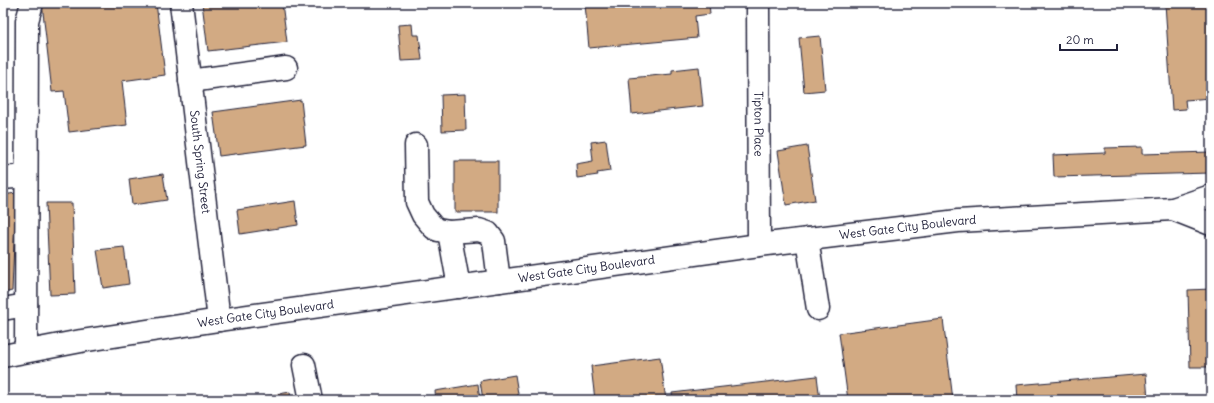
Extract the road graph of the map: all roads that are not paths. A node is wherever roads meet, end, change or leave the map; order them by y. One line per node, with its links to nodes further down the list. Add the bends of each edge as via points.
1 (32, 3): 7 (main road, via 27,21)
2 (181, 3): 5 (main road, South Spring Street)
3 (758, 3): 14 (main road, Tipton Place)
4 (286, 68): 5 (main road)
5 (190, 81): 20 (main road, South Spring Street)
6 (416, 145): 12 (main road, via 417,202 423,215 434,228)
7 (26, 176): 8 (main road); 17 (main road)
8 (3, 178)
9 (1211, 196): 10 (main road, West Gate City Boulevard)
10 (1173, 209): 11 (main road, West Gate City Boulevard); 13 (main road, West Gate City Boulevard, via 958,221)
11 (1211, 224)
12 (449, 232): 15 (main road, via 479,230 488,233 494,242); 16 (main road)
13 (807, 239): 14 (main road, West Gate City Boulevard); 19 (main road)
14 (759, 245): 15 (main road, West Gate City Boulevard)
15 (499, 281): 16 (main road, West Gate City Boulevard)
16 (459, 287): 20 (main road, West Gate City Boulevard)
17 (26, 306): 18 (main road); 21 (main road)
18 (3, 309)
19 (818, 309)
20 (219, 320): 21 (main road, West Gate City Boulevard)
21 (26, 351): 22 (main road, West Gate City Boulevard)
22 (3, 356)
23 (304, 365): 24 (main road)
24 (311, 400)

